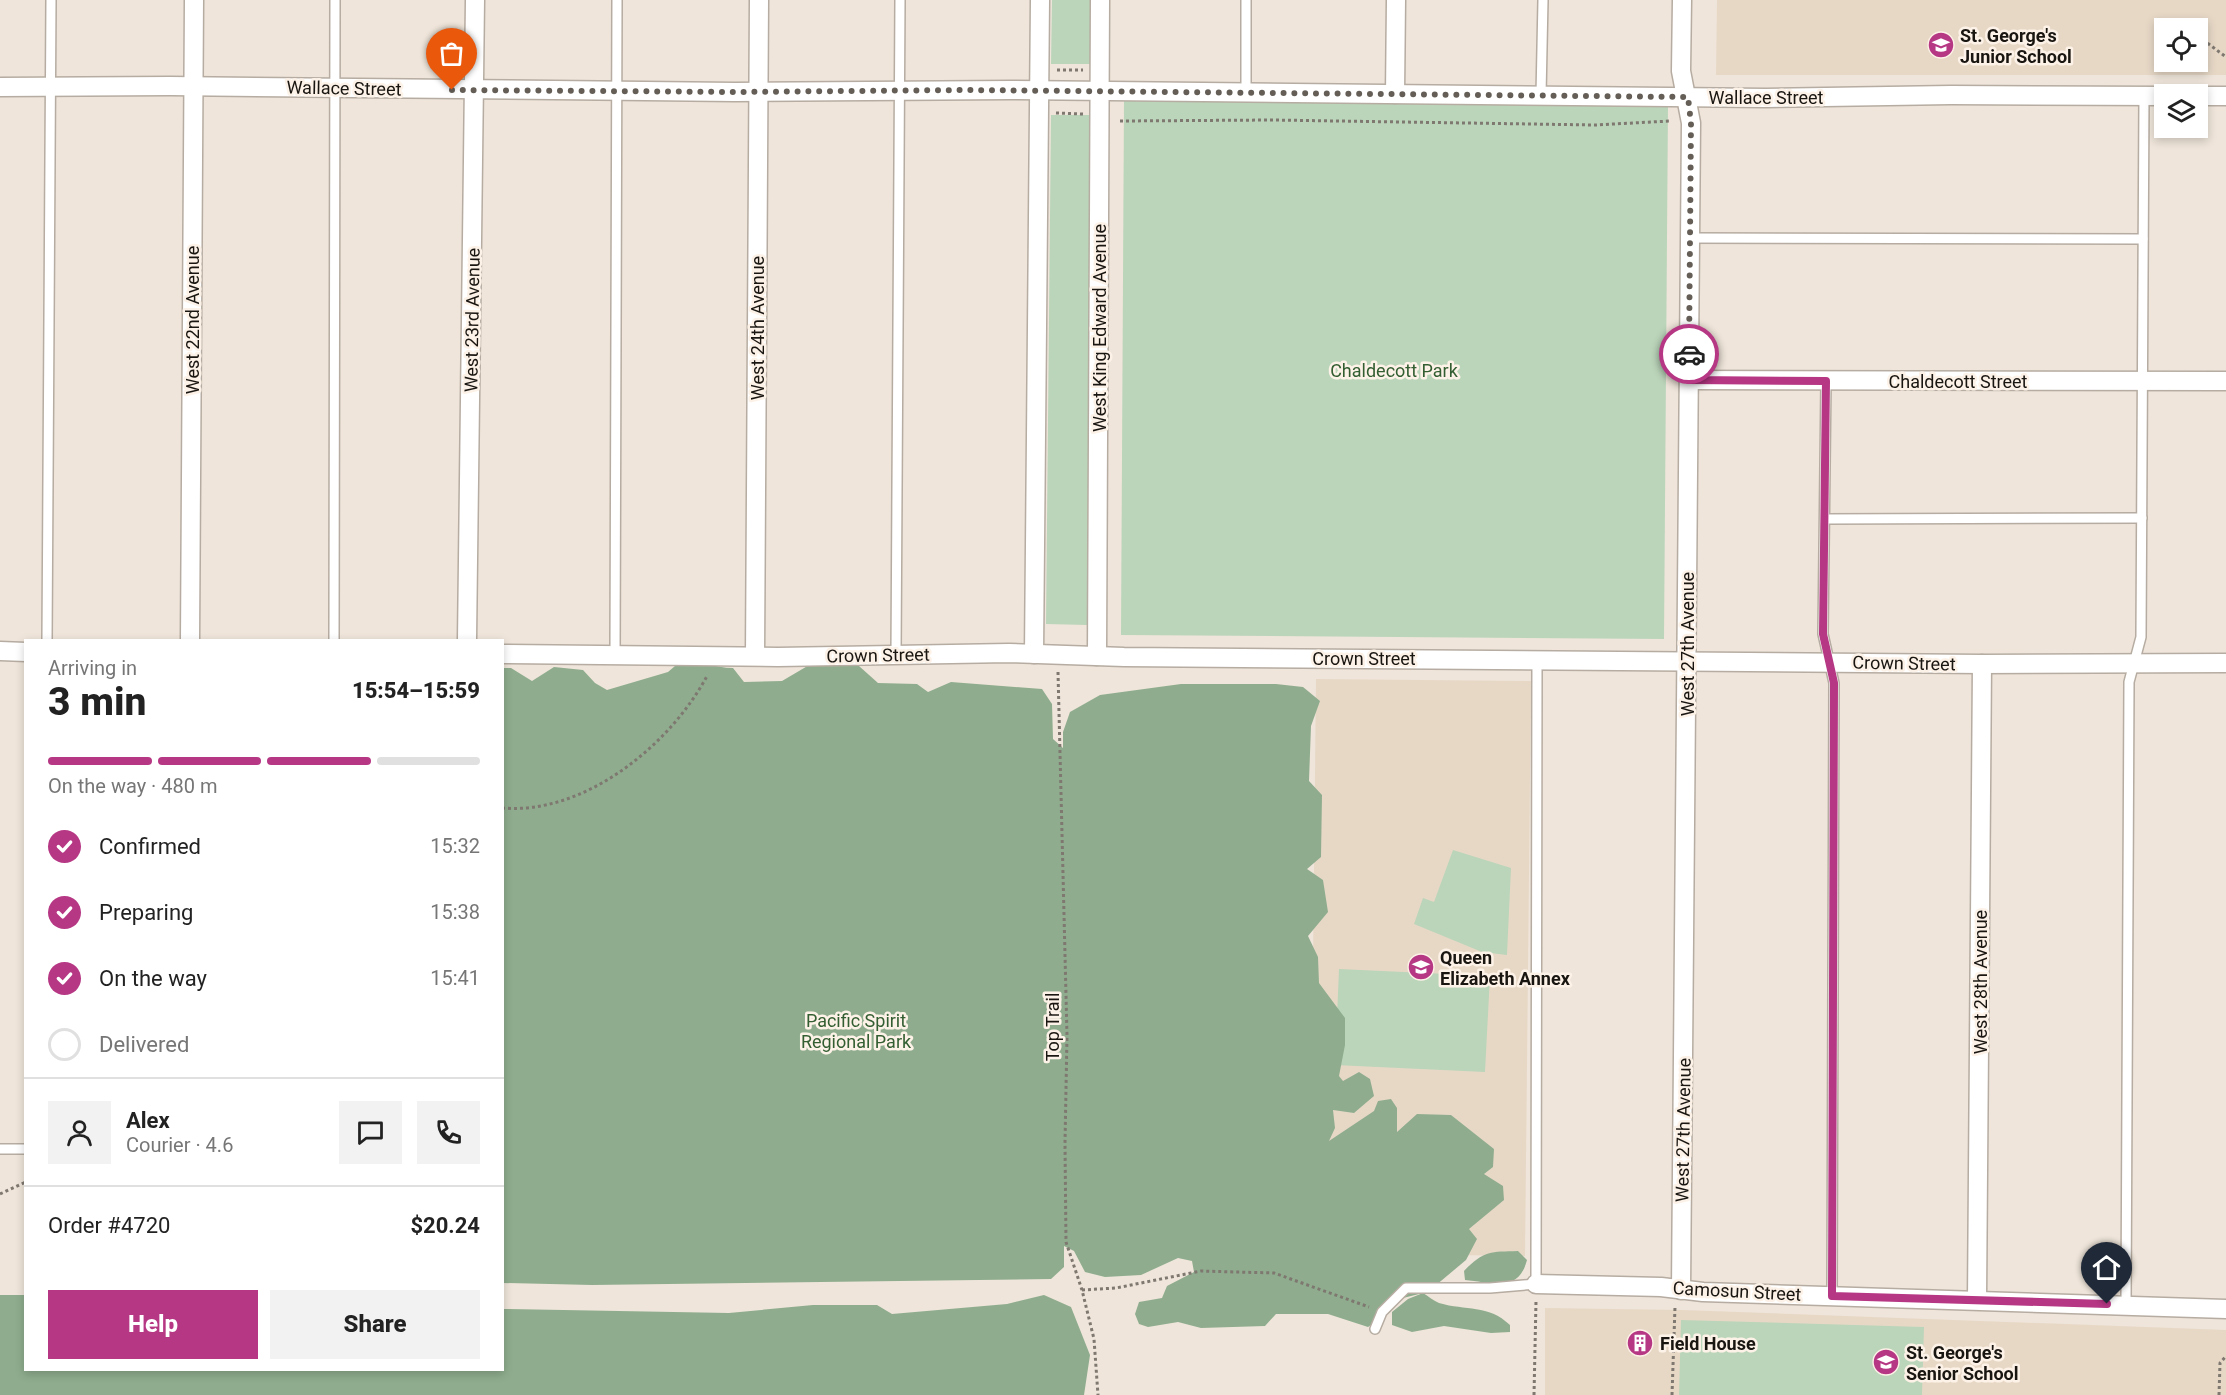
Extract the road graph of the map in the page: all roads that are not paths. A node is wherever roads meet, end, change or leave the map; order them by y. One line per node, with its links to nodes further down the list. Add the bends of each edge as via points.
1 (51, 0): 16 (lane)
2 (194, 0): 14 (street, West 22nd Avenue)
3 (334, 0): 17 (lane)
4 (475, 0): 18 (street, West 23rd Avenue)
5 (617, 0): 20 (lane)
6 (759, 0): 21 (street, West 24th Avenue)
7 (900, 0): 19 (lane)
8 (1040, 0): 22 (street)
9 (1100, 0): 23 (street, West King Edward Avenue)
10 (1246, 0): 24 (lane)
11 (1396, 0): 25 (street)
12 (1543, 0): 26 (lane)
13 (1682, 0): 31 (street, West 27th Avenue, via 1681,71)
14 (194, 86): 16 (street, Wallace Street); 17 (street, Wallace Street); 41 (street, West 22nd Avenue)
15 (0, 87): 16 (street, Wallace Street)
16 (50, 87): 40 (lane)
17 (334, 88): 18 (street, Wallace Street); 42 (lane)
18 (475, 90): 20 (street, Wallace Street); 43 (street, West 23rd Avenue)
19 (900, 90): 21 (street, Wallace Street); 22 (street, Wallace Street); 47 (lane)
20 (617, 91): 21 (street, Wallace Street); 49 (lane)
21 (758, 91): 50 (street, West 24th Avenue)
22 (1040, 91): 23 (street, Wallace Street); 48 (street)
23 (1100, 91): 24 (street, Wallace Street); 51 (street, West King Edward Avenue)
24 (1246, 92): 25 (street, Wallace Street)
25 (1395, 94): 26 (street, Wallace Street)
26 (1541, 95): 31 (street, Wallace Street)
27 (2144, 96): 28 (street, Wallace Street); 31 (street, Wallace Street); 33 (lane)
28 (2154, 96)
29 (2208, 96): 30 (street)
30 (2226, 96)
31 (1688, 97): 32 (street, West 27th Avenue)
32 (1690, 238): 33 (lane); 34 (street, West 27th Avenue)
33 (2143, 239): 36 (lane)
34 (1689, 380): 35 (street, Chaldecott Street); 53 (street, West 27th Avenue)
35 (1826, 381): 36 (street, Chaldecott Street); 39 (lane)
36 (2142, 381): 37 (street, Chaldecott Street); 38 (lane)
37 (2226, 381)
38 (2142, 518): 39 (lane); 55 (lane, via 2141,637)
39 (1825, 519): 54 (lane, via 1823,634)
40 (47, 639)
41 (190, 639)
42 (334, 639)
43 (467, 639)
44 (0, 651): 45 (street)
45 (24, 652)
46 (504, 654): 49 (street, Crown Street)
47 (896, 654): 48 (street, Crown Street); 50 (street, Crown Street)
48 (1034, 654): 51 (street, Crown Street)
49 (615, 656): 50 (street, Crown Street)
50 (755, 656)
51 (1097, 656): 52 (street, Crown Street)
52 (1537, 659): 53 (street, Crown Street); 60 (lane)
53 (1687, 661): 54 (street, Crown Street); 61 (street, West 27th Avenue)
54 (1829, 662): 57 (street, Crown Street); 62 (lane, via 1834,683)
55 (2135, 663): 56 (street, Crown Street); 57 (street, Crown Street); 64 (lane, via 2129,682)
56 (2226, 663)
57 (1982, 664): 63 (street, West 28th Avenue)
58 (0, 1149): 59 (lane)
59 (24, 1149)
60 (1536, 1284): 61 (street, Camosun Street); 66 (lane, via 1407,1288 1382,1312)
61 (1681, 1290): 62 (street, Camosun Street)
62 (1832, 1296): 63 (street, Camosun Street)
63 (1977, 1300): 64 (street, Camosun Street)
64 (2126, 1304): 65 (street, Camosun Street)
65 (2226, 1309)
66 (1375, 1329)

